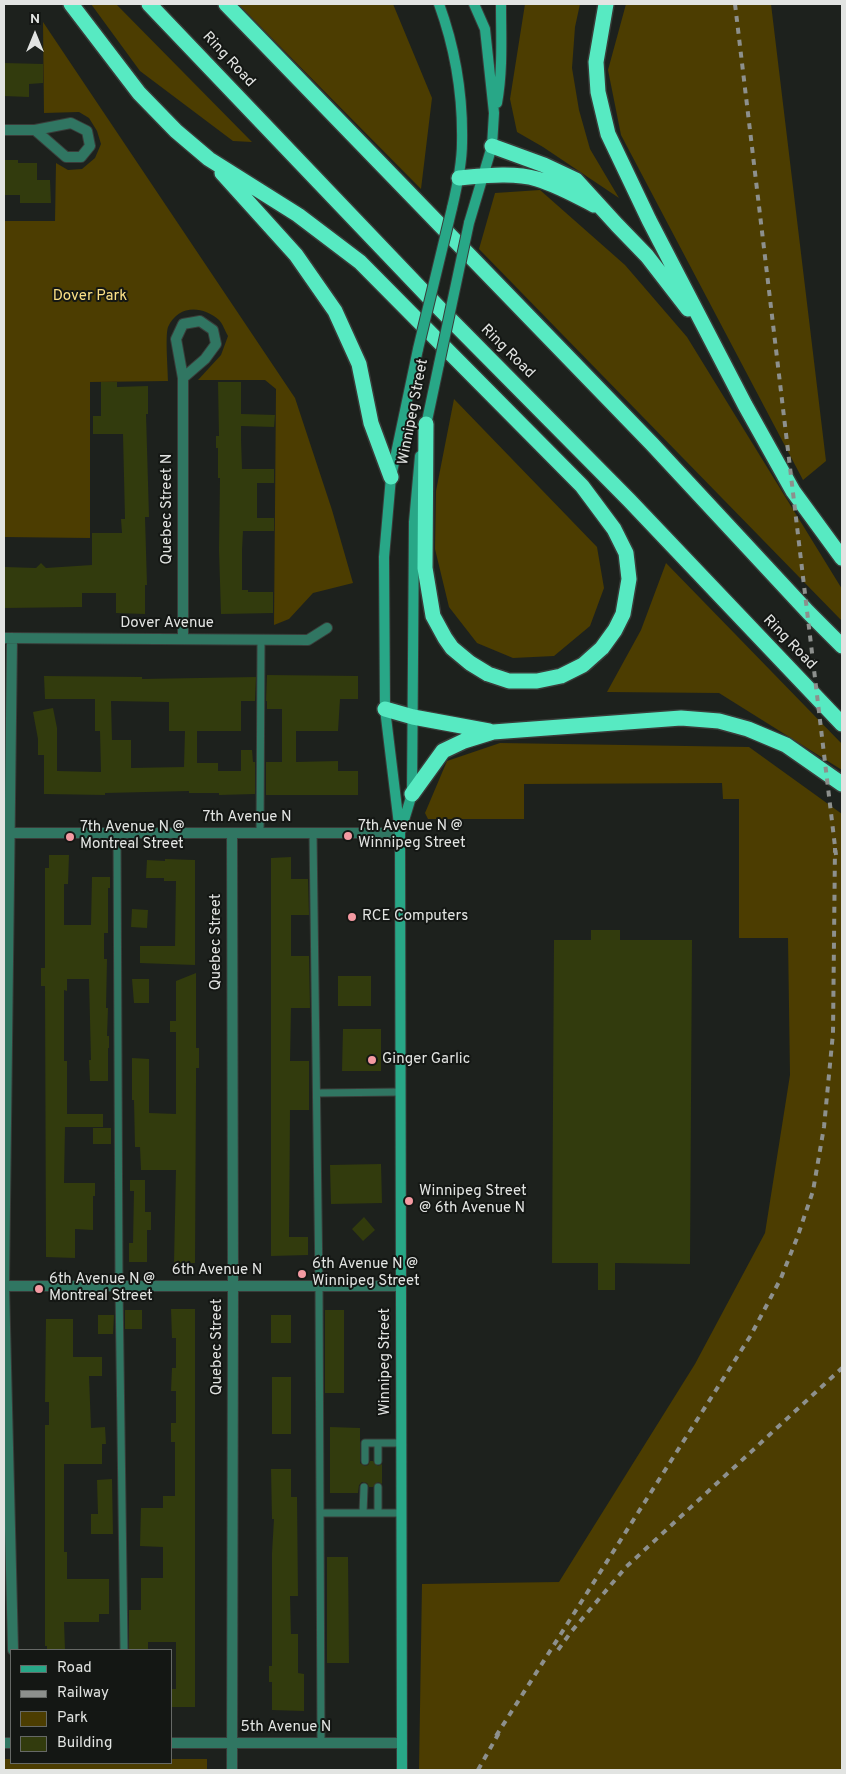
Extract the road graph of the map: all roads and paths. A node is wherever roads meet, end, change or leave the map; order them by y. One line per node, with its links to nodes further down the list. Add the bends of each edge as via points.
1 (71, 4): 12 (highway, via 139,93)
2 (149, 4): 28 (highway, Ring Road)
3 (226, 4): 25 (highway, via 652,444)
4 (439, 4): 14 (main road, Winnipeg Street, via 457,66 462,144)
5 (474, 4): 8 (main road, Winnipeg Street, via 485,29)
6 (500, 4): 8 (main road, via 501,83)
7 (606, 4): 16 (highway, via 596,62 598,92 608,134)
8 (494, 114): 11 (main road, Winnipeg Street)
9 (4, 130): 10 (street)
10 (35, 130): 10 (street, via 66,157 81,157 90,146 87,131 71,123)
11 (492, 146): 13 (main road, Winnipeg Street); 15 (highway, via 576,180)
12 (209, 159): 18 (highway, via 298,214 360,262 582,486 614,529 626,553 629,579 623,614 602,648 582,665 561,676 537,681 509,681 470,663 445,638 434,616 425,568); 19 (highway, via 296,255 335,311 359,364 371,423)
13 (484, 176): 14 (highway); 15 (highway, via 535,178); 18 (main road, Winnipeg Street, bridge, via 469,223)
14 (459, 178): 19 (main road, Winnipeg Street, bridge)
15 (604, 211): 16 (highway, via 647,256)
16 (712, 340): 20 (highway, via 793,491)
17 (183, 378): 17 (street, Quebec Street N, via 216,344 213,330 200,321 183,324 176,339); 23 (street, Quebec Street N)
18 (426, 424): 27 (main road, Winnipeg Street, via 414,522)
19 (391, 477): 26 (main road, Winnipeg Street, via 384,557)
20 (842, 558)
21 (326, 628): 24 (street, Dover Avenue, via 308,640)
22 (8, 638): 23 (street, Dover Avenue); 32 (street)
23 (183, 639): 24 (street, Dover Avenue)
24 (261, 640): 35 (lane)
25 (842, 646)
26 (385, 709): 27 (highway); 37 (main road, Winnipeg Street)
27 (412, 717): 29 (highway); 31 (main road, Winnipeg Street)
28 (842, 724)
29 (492, 732): 30 (highway, via 681,718 719,721 786,745); 31 (highway, via 443,751)
30 (842, 784)
31 (412, 794): 37 (main road, Winnipeg Street)
32 (6, 833): 33 (street, 7th Avenue N); 40 (street)
33 (117, 833): 34 (street, 7th Avenue N); 41 (lane)
34 (232, 833): 35 (street, 7th Avenue N); 42 (street, Quebec Street)
35 (260, 833): 36 (street, 7th Avenue N)
36 (313, 833): 37 (street, 7th Avenue N); 39 (lane)
37 (400, 833): 38 (main road, Winnipeg Street)
38 (401, 1092): 39 (lane); 44 (main road, Winnipeg Street)
39 (316, 1093): 43 (lane)
40 (4, 1286): 41 (street, 6th Avenue N); 55 (street)
41 (119, 1286): 42 (street, 6th Avenue N); 56 (lane)
42 (234, 1286): 43 (street, 6th Avenue N); 58 (street, Quebec Street)
43 (319, 1286): 44 (street, 6th Avenue N); 51 (lane)
44 (401, 1286): 46 (main road, Winnipeg Street)
45 (378, 1443): 46 (lane); 47 (lane, via 365,1443); 48 (lane)
46 (401, 1443): 54 (main road, Winnipeg Street)
47 (365, 1461)
48 (378, 1461)
49 (364, 1487): 52 (lane)
50 (378, 1487): 53 (lane)
51 (320, 1514): 52 (lane); 59 (lane)
52 (363, 1514): 53 (lane)
53 (378, 1514): 54 (lane)
54 (401, 1514): 60 (main road, Winnipeg Street)
55 (13, 1649)
56 (124, 1649)
57 (172, 1743): 58 (street, 5th Avenue N)
58 (231, 1743): 59 (street, 5th Avenue N); 61 (street, Quebec Street)
59 (321, 1743): 60 (street, 5th Avenue N)
60 (402, 1743): 62 (main road, Winnipeg Street)
61 (232, 1770)
62 (402, 1770)

